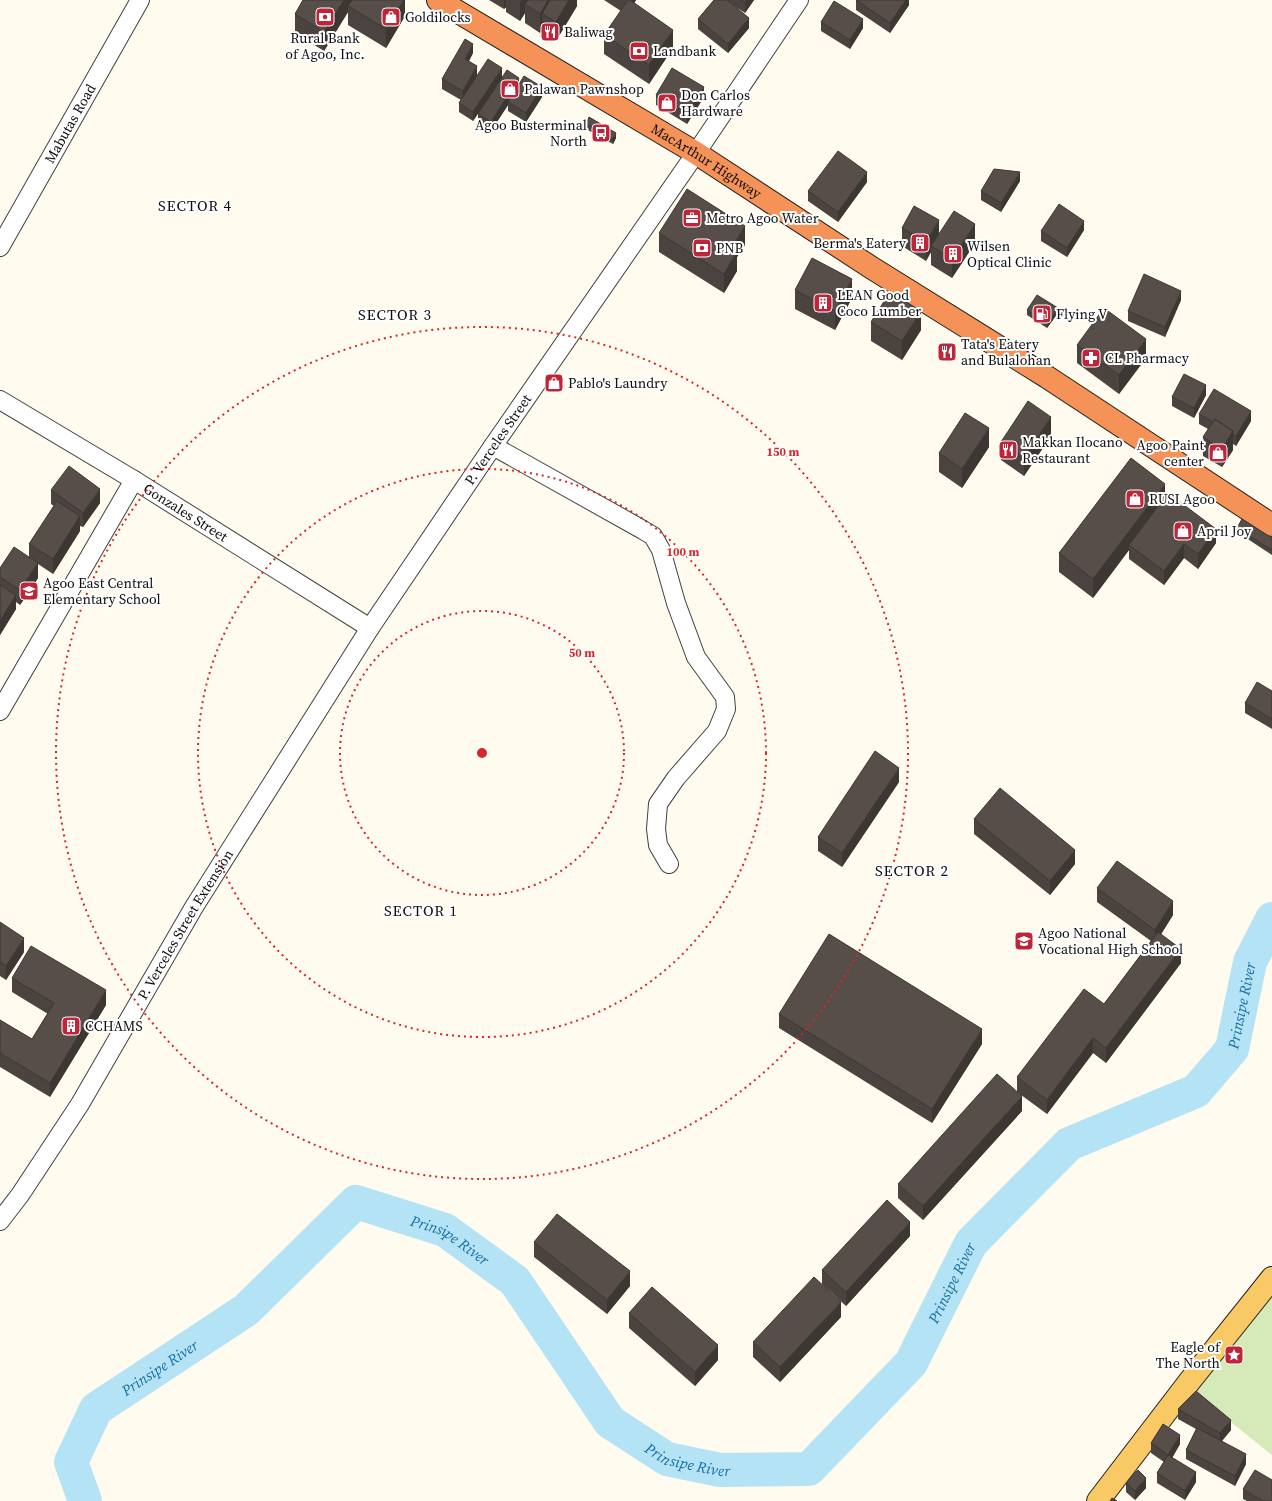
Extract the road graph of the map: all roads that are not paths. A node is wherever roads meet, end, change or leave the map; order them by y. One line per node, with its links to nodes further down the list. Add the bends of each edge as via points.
1 (140, 0): 5 (street, Mabutas Road)
2 (438, 0): 4 (highway, MacArthur Highway)
3 (799, 0): 4 (street, P. Verceles Street)
4 (696, 153): 7 (street, P. Verceles Street); 9 (highway, MacArthur Highway, via 1047,377)
5 (0, 247)
6 (0, 400): 8 (street, Gonzales Street)
7 (493, 446): 10 (street, P. Verceles Street); 12 (street, via 652,536 661,550 676,603 696,657 725,696 726,709 717,731 676,778 658,804 658,845)
8 (134, 480): 10 (street, Gonzales Street); 11 (street)
9 (1272, 525)
10 (370, 628): 13 (street, P. Verceles Street Extension, via 194,907 80,1104 20,1196)
11 (0, 712)
12 (669, 864)
13 (0, 1221)
14 (1272, 1278): 15 (main road)
15 (1098, 1501)

